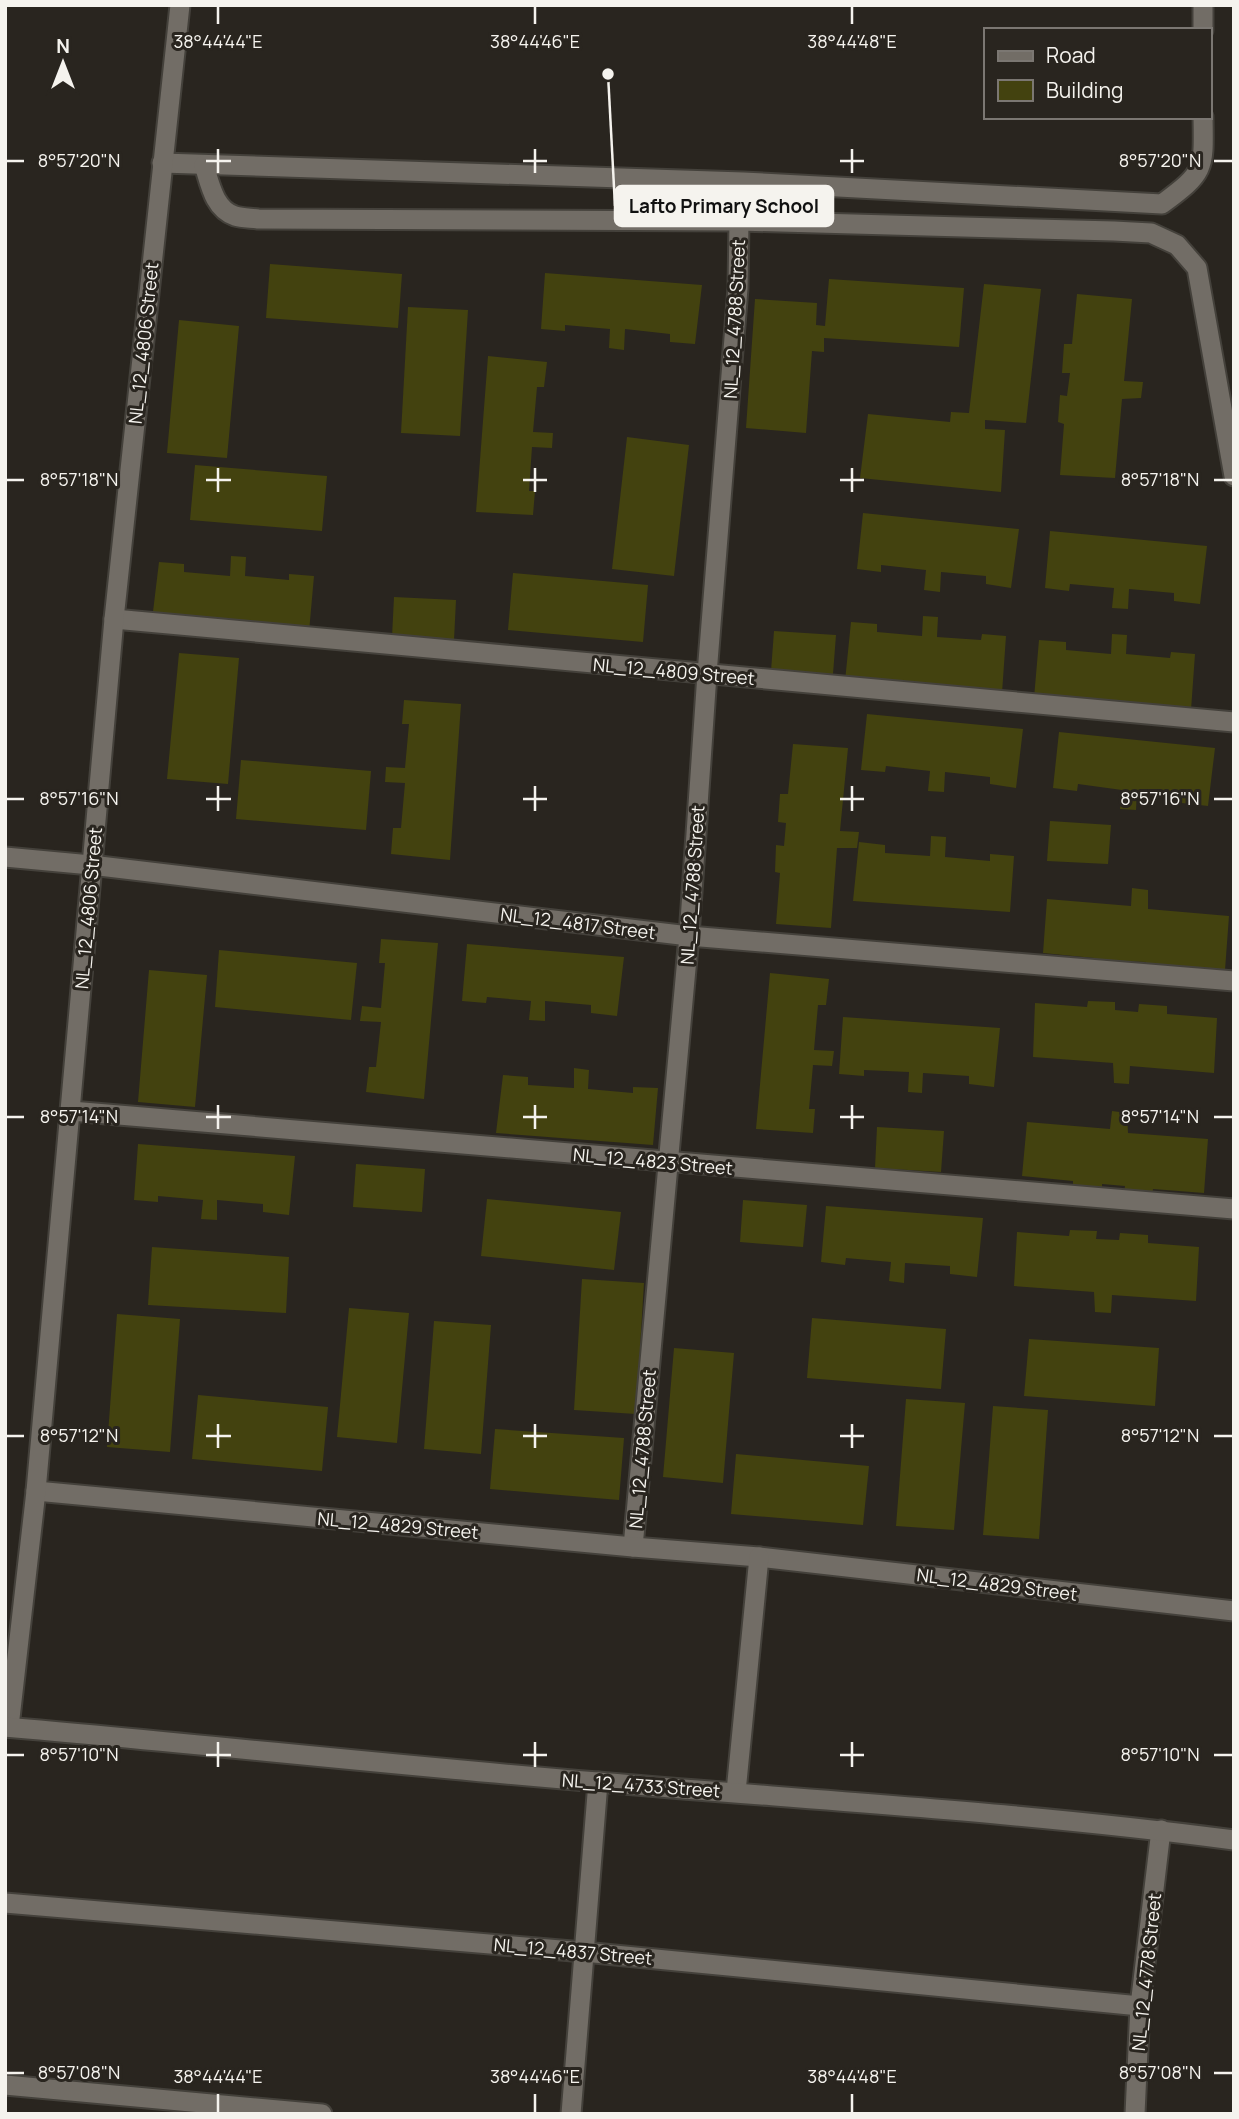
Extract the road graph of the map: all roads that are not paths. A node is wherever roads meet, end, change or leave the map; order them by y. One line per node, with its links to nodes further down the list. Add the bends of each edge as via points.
1 (180, 5): 5 (street, NL_12_4806 Street)
2 (1203, 5): 3 (street)
3 (1203, 28)
4 (1203, 119): 6 (street, via 1203,161 1197,175 1162,204 743,182)
5 (162, 163): 6 (street); 9 (street, NL_12_4806 Street)
6 (204, 165): 7 (street, via 223,210 258,219)
7 (739, 221): 8 (street, via 1151,233 1177,245 1197,268); 10 (street, NL_12_4788 Street, via 738,288)
8 (1234, 476)
9 (114, 619): 10 (street, NL_12_4809 Street); 13 (street, NL_12_4806 Street)
10 (707, 674): 11 (street, NL_12_4809 Street); 14 (street, NL_12_4788 Street)
11 (1234, 722)
12 (5, 857): 13 (street, NL_12_4817 Street)
13 (91, 865): 14 (street, NL_12_4817 Street); 16 (street, NL_12_4806 Street)
14 (689, 936): 15 (street, NL_12_4817 Street); 17 (street, NL_12_4788 Street)
15 (1234, 981)
16 (71, 1111): 17 (street, NL_12_4823 Street); 19 (street, NL_12_4806 Street)
17 (669, 1163): 18 (street, NL_12_4823 Street); 20 (street, NL_12_4788 Street)
18 (1234, 1209)
19 (36, 1491): 20 (street, NL_12_4829 Street); 23 (street, NL_12_4806 Street)
20 (633, 1547): 21 (street, NL_12_4829 Street)
21 (759, 1557): 22 (street, NL_12_4829 Street); 25 (street)
22 (1234, 1611)
23 (7, 1727): 24 (street, NL_12_4733 Street)
24 (598, 1782): 25 (street, NL_12_4733 Street); 29 (street)
25 (736, 1792): 26 (street, NL_12_4733 Street)
26 (1161, 1830): 27 (street, NL_12_4733 Street); 30 (street, NL_12_4778 Street)
27 (1234, 1840)
28 (5, 1903): 29 (street, NL_12_4837 Street)
29 (584, 1952): 30 (street, NL_12_4837 Street); 33 (street)
30 (1140, 2006): 34 (street, NL_12_4778 Street)
31 (5, 2085): 32 (street)
32 (322, 2114)
33 (571, 2114)
34 (1135, 2114)

